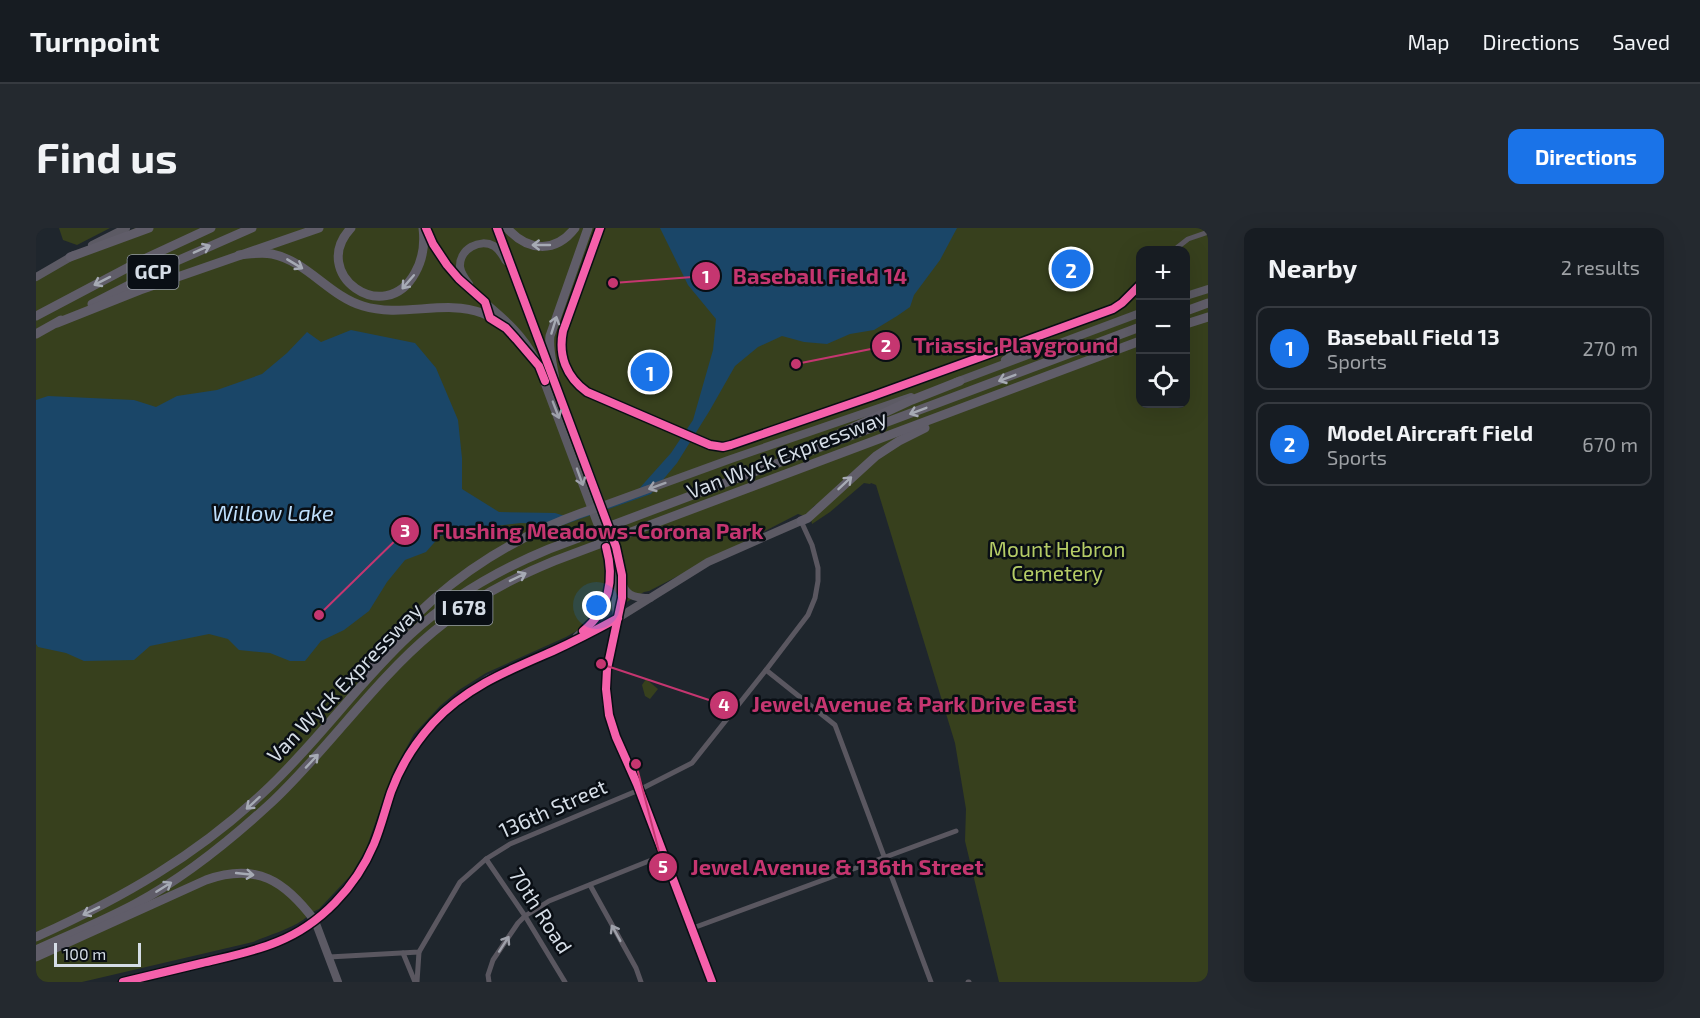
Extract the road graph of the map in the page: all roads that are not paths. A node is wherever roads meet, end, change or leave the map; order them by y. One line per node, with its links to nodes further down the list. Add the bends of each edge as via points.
1 (126, 228): 16 (street)
2 (149, 228): 16 (highway)
3 (211, 228): 26 (highway, GCP, one-way to 26)
4 (252, 228): 29 (highway, GCP, one-way to 4, via 170,264)
5 (320, 228): 15 (highway)
6 (351, 228): 7 (highway, one-way to 6, via 424,248 412,278 400,291 379,297 355,289 341,271 340,246)
7 (424, 228): 22 (street, via 447,265)
8 (497, 228): 17 (street)
9 (507, 228): 10 (highway, one-way to 9, via 559,243 540,247 525,243)
10 (575, 228)
11 (600, 228): 32 (street, via 563,331 563,360 573,379 587,392 714,446 738,442)
12 (588, 231): 37 (highway, one-way to 12, via 550,339)
13 (1208, 232): 14 (street)
14 (1179, 246)
15 (239, 255): 29 (highway); 34 (highway, one-way to 34, via 266,253 285,258 342,297 368,308 457,308 481,313 506,328)
16 (70, 257): 18 (street)
17 (514, 272): 22 (street, via 494,246 483,243 470,247 460,268); 37 (street)
18 (36, 277)
19 (1136, 289): 32 (street, via 1113,309)
20 (1208, 289): 21 (street)
21 (1190, 294)
22 (480, 297): 34 (street, via 519,332)
23 (1208, 303): 24 (highway)
24 (1190, 309)
25 (1136, 315): 35 (street)
26 (36, 316)
27 (1208, 316): 28 (highway)
28 (1190, 322)
29 (57, 323): 31 (highway, GCP)
30 (1136, 329): 39 (highway, Van Wyck Expressway / I 678, one-way to 39)
31 (36, 334)
32 (1047, 334): 35 (street)
33 (1136, 343): 38 (highway, Van Wyck Expressway / I 678)
34 (539, 366): 40 (street, one-way to 40)
35 (986, 371): 36 (street)
36 (960, 381): 39 (highway); 40 (street, one-way to 40)
37 (555, 382): 40 (street)
38 (978, 402): 41 (highway, one-way to 38, via 883,450); 59 (highway, Van Wyck Expressway / I 678, one-way to 38, via 136,903 177,879 224,843 296,779 420,643 496,588 554,561)
39 (699, 493): 48 (highway, Van Wyck Expressway / I 678, via 534,555 476,585 411,634)
40 (597, 508): 42 (street); 43 (street, via 619,558); 48 (highway, via 524,537 460,577 407,625)
41 (801, 521): 44 (street, via 708,562); 47 (street, 136th Street, via 816,555 815,598 808,615)
42 (610, 562): 45 (street); 46 (street, via 609,590 601,612)
43 (622, 583): 44 (street, via 632,596); 45 (street)
44 (651, 598): 45 (street)
45 (618, 618): 46 (street); 49 (street, via 607,669 606,702)
46 (565, 645): 56 (street, via 481,684 432,723 400,771 365,862)
47 (766, 670): 49 (street, 136th Street, via 692,763); 52 (street, via 835,725)
48 (350, 699): 58 (highway, Van Wyck Expressway / I 678, one-way to 58, via 281,776 216,834 147,882)
49 (639, 790): 51 (street); 53 (street, 136th Street, via 510,843)
50 (956, 831): 52 (street)
51 (664, 855): 54 (street); 57 (street)
52 (885, 857): 57 (street); 71 (street)
53 (486, 859): 55 (street, 70th Road); 60 (street, 136th Street, via 460,882)
54 (590, 885): 55 (street, via 549,901); 69 (street, one-way to 54)
55 (525, 916): 64 (street, one-way to 55, via 493,960); 68 (street, 70th Road)
56 (315, 921): 62 (highway, one-way to 56, via 206,880 234,873 256,875 281,885); 63 (street); 65 (street, via 279,942)
57 (693, 928): 70 (street)
58 (36, 937)
59 (36, 950)
60 (419, 952): 61 (street); 67 (street)
61 (403, 953): 63 (street); 67 (street)
62 (36, 957)
63 (329, 957): 66 (street)
64 (488, 979)
65 (128, 982)
66 (338, 982)
67 (416, 982)
68 (565, 982)
69 (641, 982)
70 (712, 982)
71 (931, 982)

